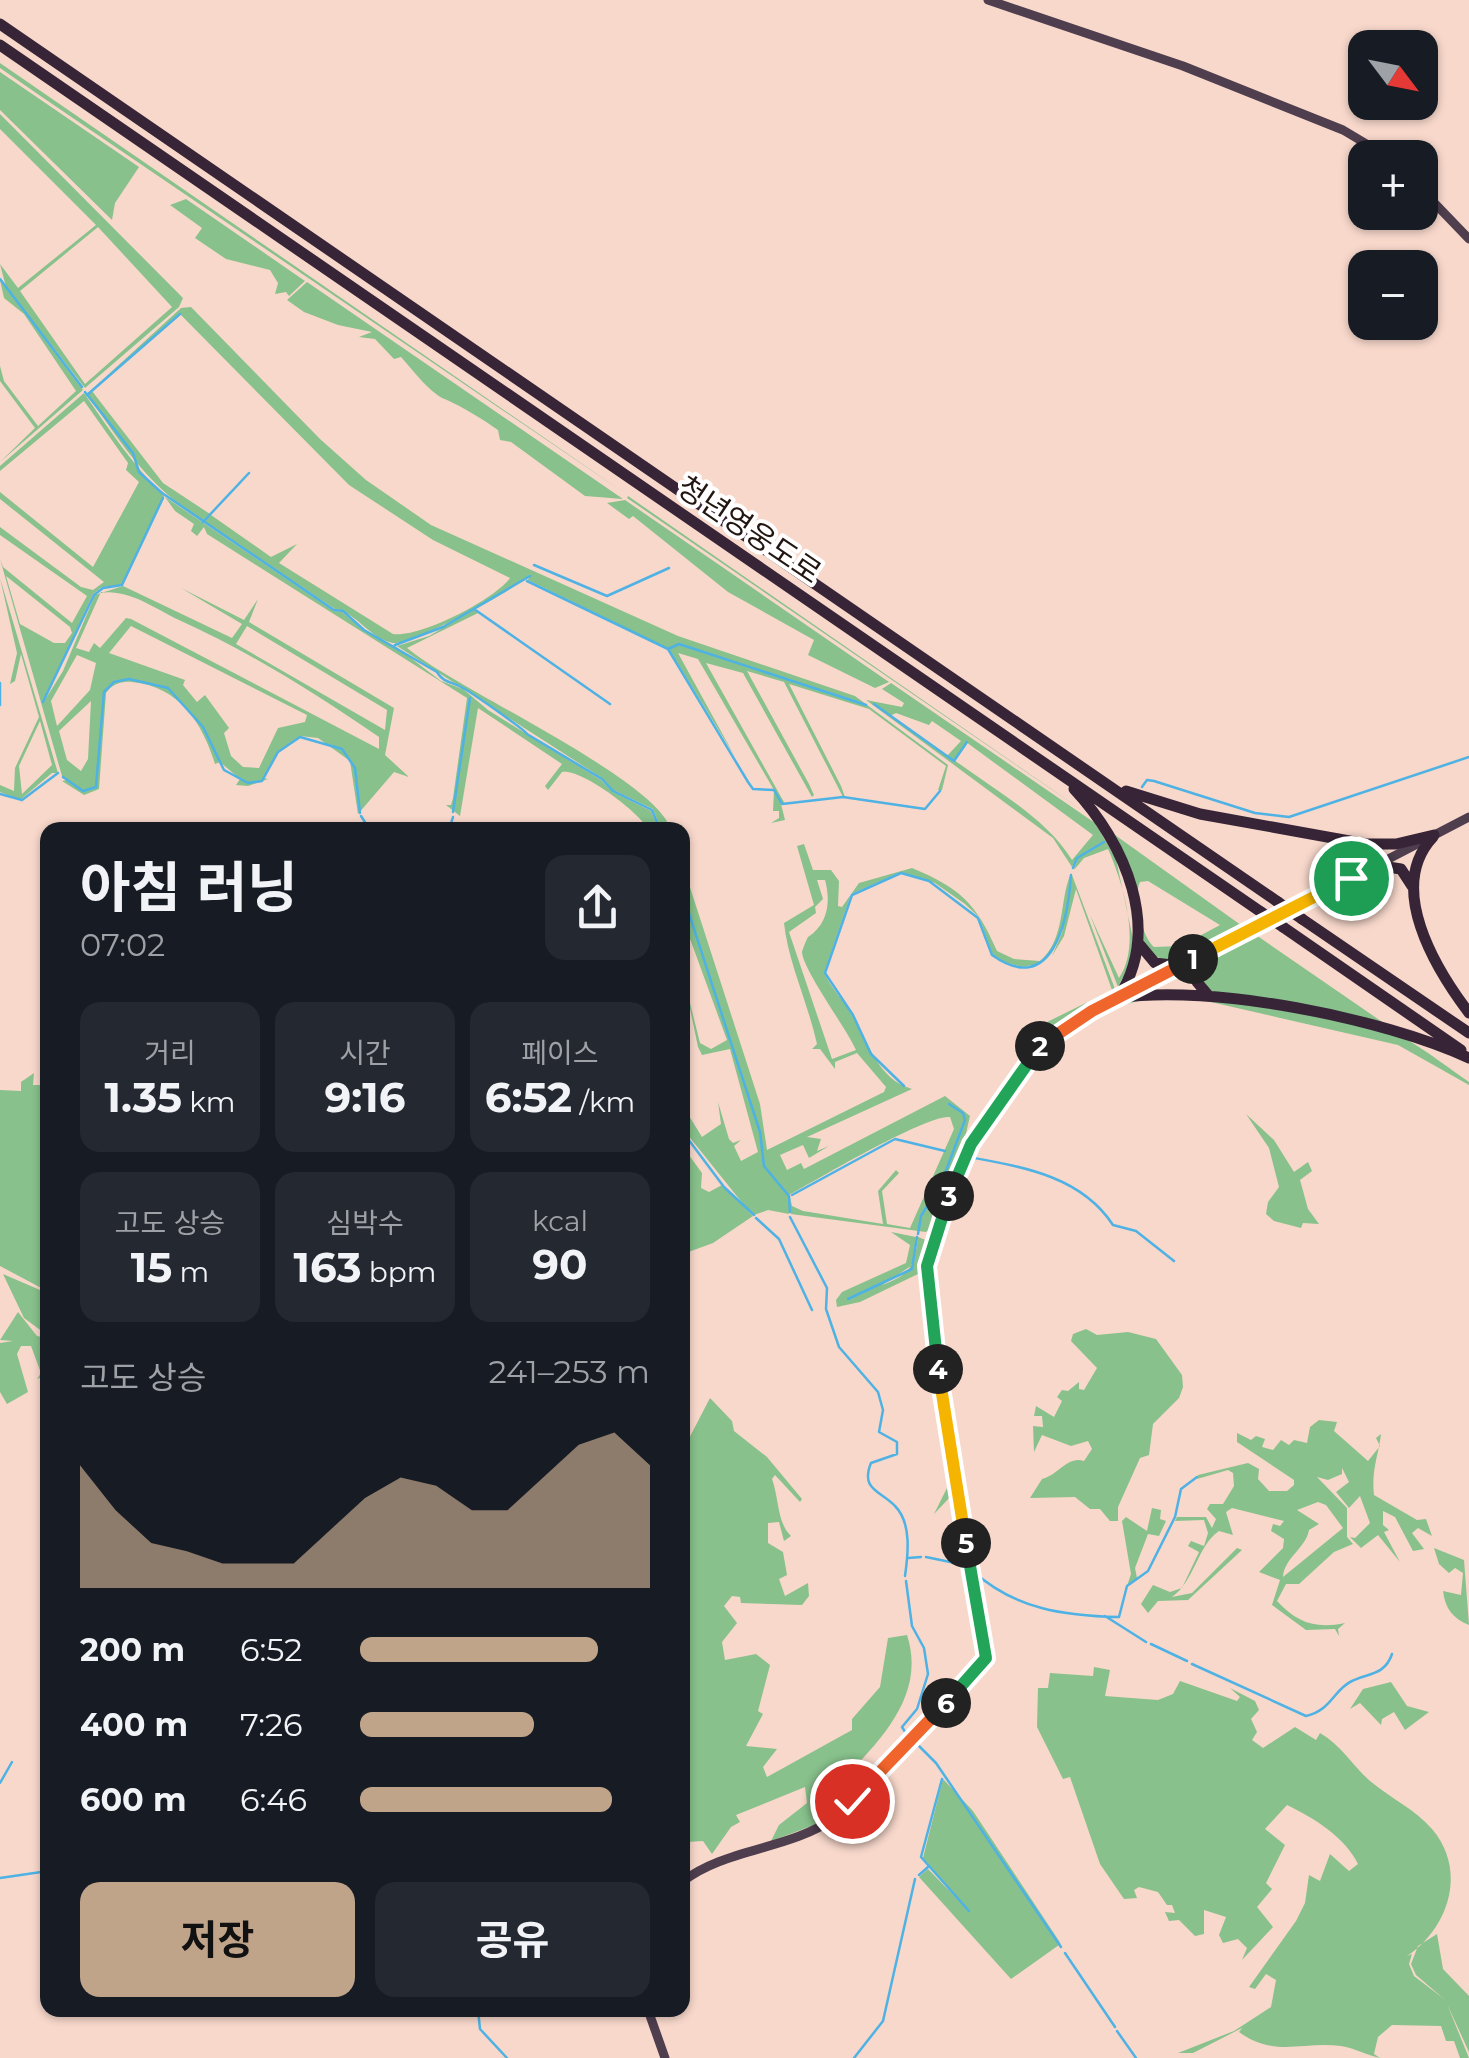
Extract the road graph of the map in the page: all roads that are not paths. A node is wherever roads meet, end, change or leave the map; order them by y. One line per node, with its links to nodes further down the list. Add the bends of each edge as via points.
1 (988, 0): 4 (main road, via 1183,66)
2 (0, 24): 8 (highway, 청년영웅도로)
3 (0, 46): 7 (highway, 청년영웅도로)
4 (1360, 140)
5 (1438, 207): 6 (main road)
6 (1469, 239)
7 (1060, 774): 15 (highway, via 1122,856); 22 (highway, 청년영웅도로, bridge)
8 (1093, 775): 11 (highway, via 1183,810); 21 (highway, 청년영웅도로, bridge)
9 (1469, 817): 10 (main road)
10 (1434, 835): 11 (highway, via 1396,844); 12 (main road); 14 (highway, via 1418,857)
11 (1344, 840): 13 (highway, via 1356,862)
12 (1375, 865): 13 (main road); 14 (highway, via 1402,869)
13 (1351, 878): 16 (main road)
14 (1413, 890): 20 (highway, via 1432,953)
15 (1139, 941): 17 (highway, via 1154,964); 19 (highway, via 1136,964)
16 (1203, 954): 17 (main road); 18 (highway, via 1197,982)
17 (1180, 966): 19 (main road)
18 (1208, 995): 19 (highway); 22 (highway, via 1376,1026)
19 (1118, 998): 23 (main road, via 1041,1044 971,1144 929,1252 945,1425 985,1662 834,1818)
20 (1469, 1013)
21 (1469, 1033)
22 (1469, 1057)
23 (690, 1878)
24 (650, 2017): 25 (main road)
25 (665, 2058)

